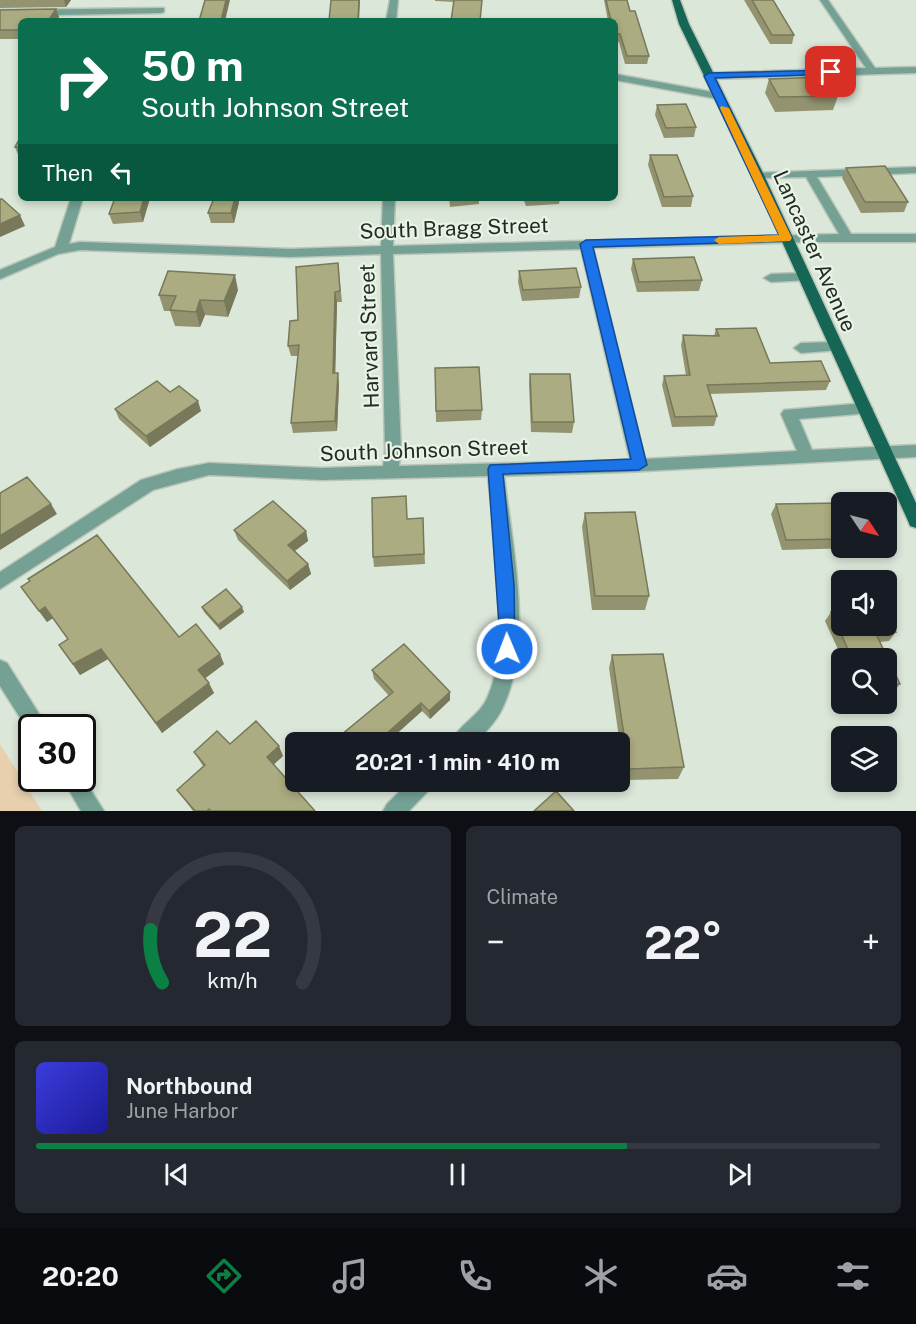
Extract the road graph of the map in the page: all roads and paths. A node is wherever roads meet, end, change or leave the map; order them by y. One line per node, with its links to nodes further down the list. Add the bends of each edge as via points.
1 (394, 0): 6 (street)
2 (676, 0): 9 (main road, Lancaster Avenue)
3 (824, 0): 8 (street)
4 (163, 5): 5 (street)
5 (0, 13)
6 (392, 18)
7 (916, 70): 8 (street)
8 (873, 72): 9 (street)
9 (709, 76): 11 (main road, Lancaster Avenue)
10 (618, 78): 11 (street)
11 (718, 96): 14 (main road, Lancaster Avenue)
12 (916, 170): 13 (street)
13 (810, 174): 14 (street); 18 (street)
14 (758, 175): 17 (main road, Lancaster Avenue)
15 (76, 201): 21 (street)
16 (389, 201): 22 (street, Harvard Street)
17 (786, 238): 18 (street, South Bragg Street); 20 (street, South Bragg Street); 24 (main road, Lancaster Avenue)
18 (847, 238): 19 (street, South Bragg Street)
19 (916, 238)
20 (586, 244): 22 (street, South Bragg Street); 32 (street)
21 (61, 249): 22 (street, South Bragg Street, via 115,245 230,252); 23 (street, South Bragg Street)
22 (387, 250): 34 (street, Harvard Street, via 392,356)
23 (0, 275)
24 (804, 277): 25 (street); 26 (main road, Lancaster Avenue)
25 (771, 278)
26 (836, 347): 27 (street); 28 (main road, Lancaster Avenue)
27 (801, 348)
28 (865, 409): 30 (main road, Lancaster Avenue); 31 (street, via 789,414)
29 (916, 451): 30 (street, South Johnson Street)
30 (884, 452): 31 (street, South Johnson Street); 35 (main road, Lancaster Avenue)
31 (807, 456): 32 (street, South Johnson Street)
32 (639, 465): 33 (street, South Johnson Street)
33 (495, 469): 34 (street, South Johnson Street); 39 (street, via 506,585 507,649 497,698)
34 (390, 472): 36 (street, South Johnson Street, via 322,474 209,469 178,475 147,485)
35 (916, 521)
36 (0, 581)
37 (0, 669): 38 (street)
38 (29, 714)
39 (469, 732)
40 (81, 792): 42 (street)
41 (413, 792): 43 (street)
42 (93, 811)
43 (394, 811)

